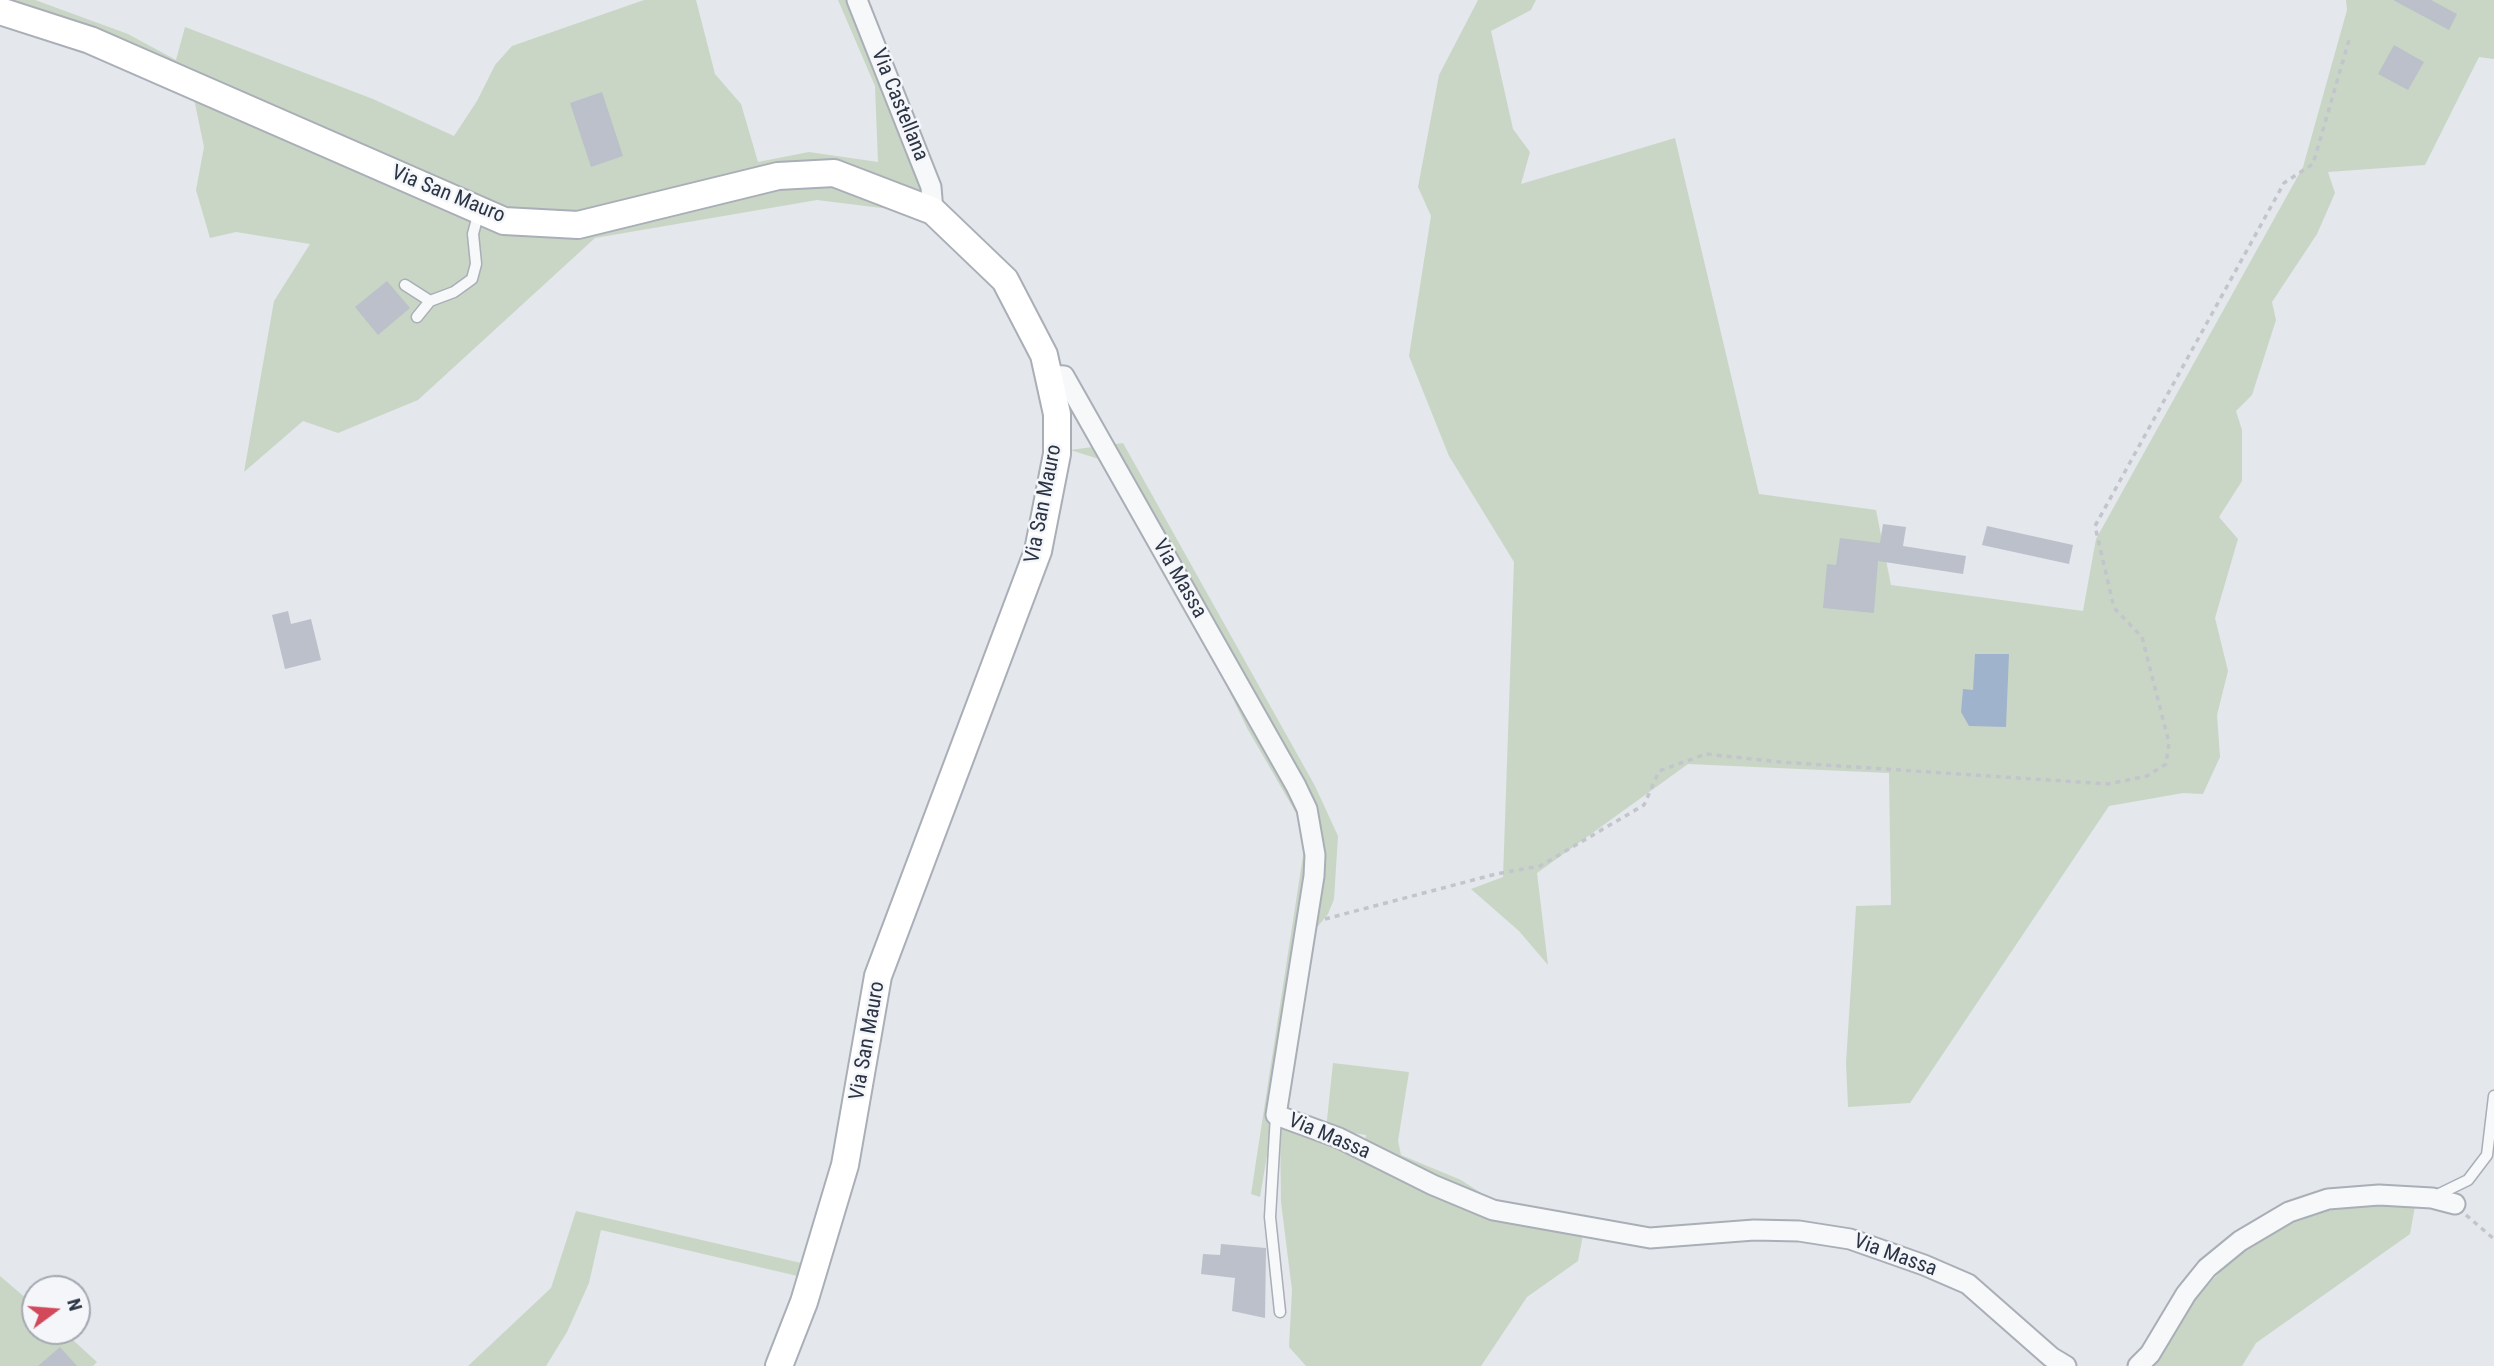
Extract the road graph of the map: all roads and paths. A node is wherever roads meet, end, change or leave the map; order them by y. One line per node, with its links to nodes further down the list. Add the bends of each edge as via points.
1 (857, 0): 5 (street, Via Castellana, via 931,187)
2 (0, 11): 4 (main road, Via San Mauro, via 90,40)
3 (2349, 40): 10 (path, via 2313,164 2284,183 2095,526 2114,608 2142,638 2169,743 2166,764 2147,776 2108,784 1706,754 1660,771 1644,805 1540,866)
4 (479, 210): 5 (main road, Via San Mauro, via 504,221 578,225 778,176 834,173); 7 (lane, via 473,234 476,264 472,279)
5 (933, 211): 9 (main road, Via San Mauro, via 1005,280 1044,355)
6 (405, 285): 7 (lane)
7 (430, 301): 8 (lane)
8 (417, 317)
9 (1049, 375): 10 (street, Via Massa, via 1064,376 1307,808 1315,855); 17 (main road, Via San Mauro, via 1057,414 1057,454 1038,551 878,976 845,1165 804,1302)
10 (1307, 924): 12 (street, Via Massa)
11 (2494, 1096): 13 (lane, via 2487,1155 2468,1180)
12 (1276, 1115): 16 (lane, via 1270,1217); 18 (street, Via Massa, via 1339,1138 1493,1210 1650,1238 1754,1230 1850,1239 1968,1284)
13 (2432, 1198): 14 (street); 19 (street, via 2379,1195 2328,1199 2289,1212 2240,1241 2207,1268)
14 (2455, 1204): 15 (path)
15 (2494, 1239)
16 (1280, 1312)
17 (779, 1366)
18 (2067, 1366)
19 (2138, 1366)

